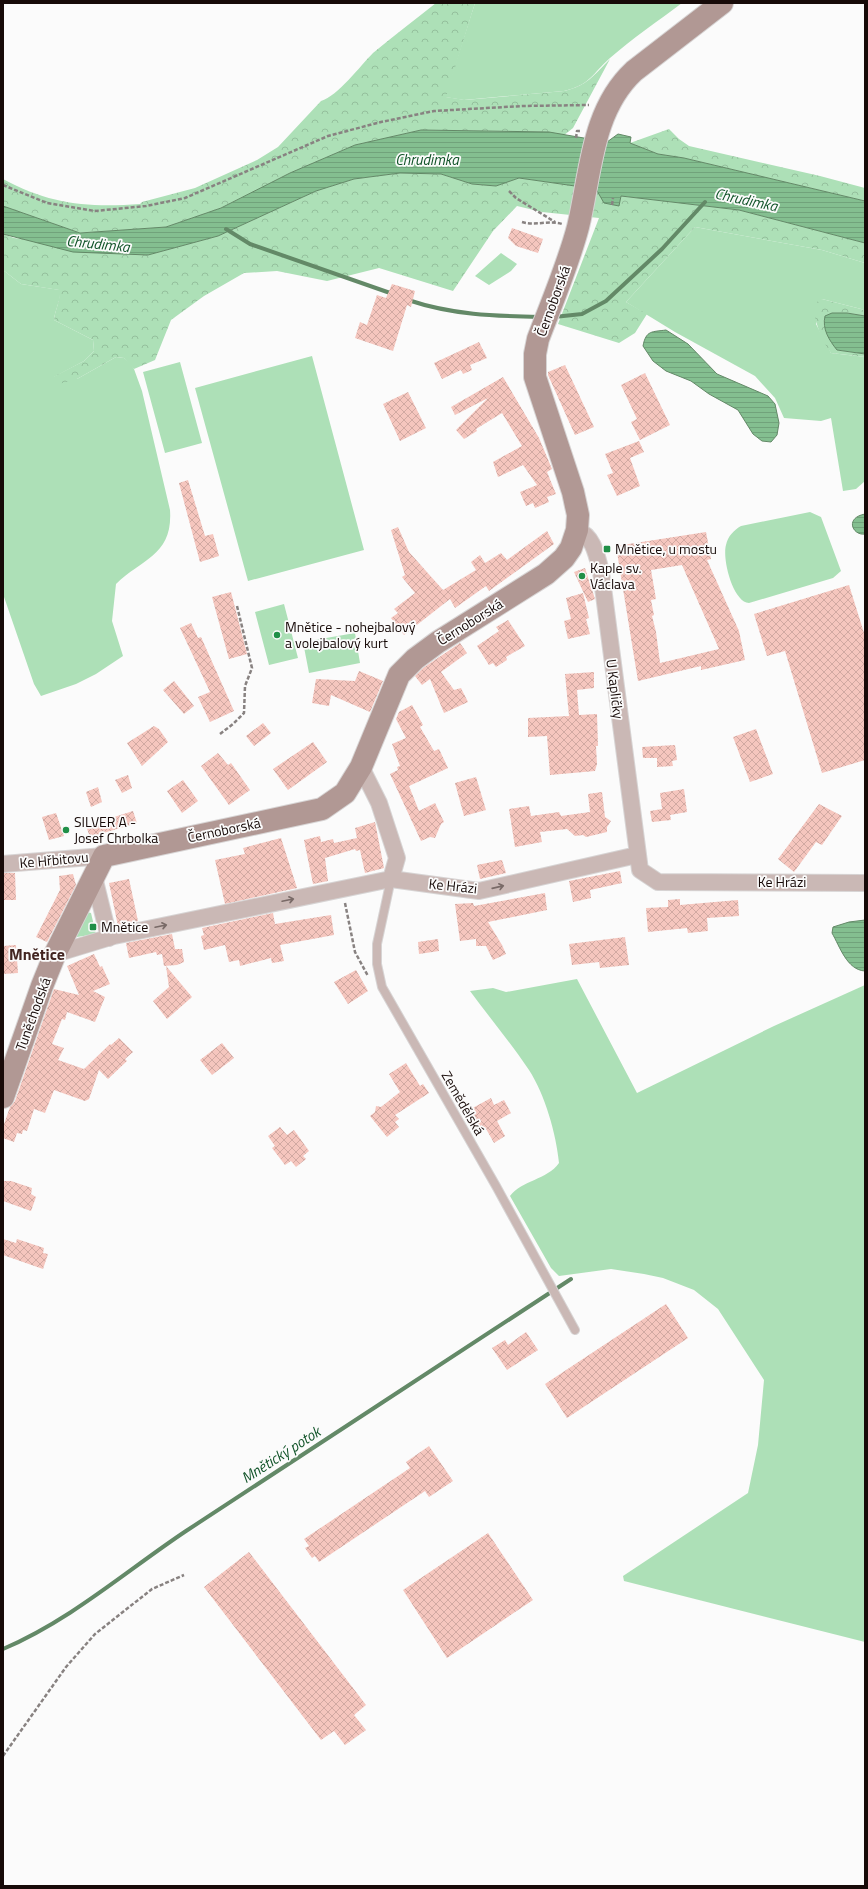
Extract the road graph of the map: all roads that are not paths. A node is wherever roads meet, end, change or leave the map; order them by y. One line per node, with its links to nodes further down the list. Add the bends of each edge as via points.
1 (722, 3): 2 (street, Černoborská, via 634,71 618,87 607,106 599,128 578,228 538,339 535,377 573,492)
2 (578, 530): 3 (street, Černoborská, via 571,548 552,570 438,642 399,675); 4 (street, U Kapličky, via 584,533 595,550 600,572)
3 (361, 767): 5 (street, Černoborská, via 345,793 322,809); 8 (street, via 379,803 397,858)
4 (637, 855): 8 (street, Ke Hrázi, one-way to 4, via 479,891); 9 (street, Ke Hrázi, via 640,870 658,882)
5 (104, 856): 6 (street, Ke Hřbitovu); 7 (street)
6 (3, 864)
7 (94, 877): 10 (street); 11 (street)
8 (391, 878): 10 (street, Ke Hrázi, one-way to 8); 13 (lane, Zemědělská, via 377,944 377,964 382,987)
9 (865, 882)
10 (109, 938): 11 (street, Ke Hrázi)
11 (55, 954): 12 (street, Tuněchodská)
12 (3, 1097)
13 (575, 1330)

